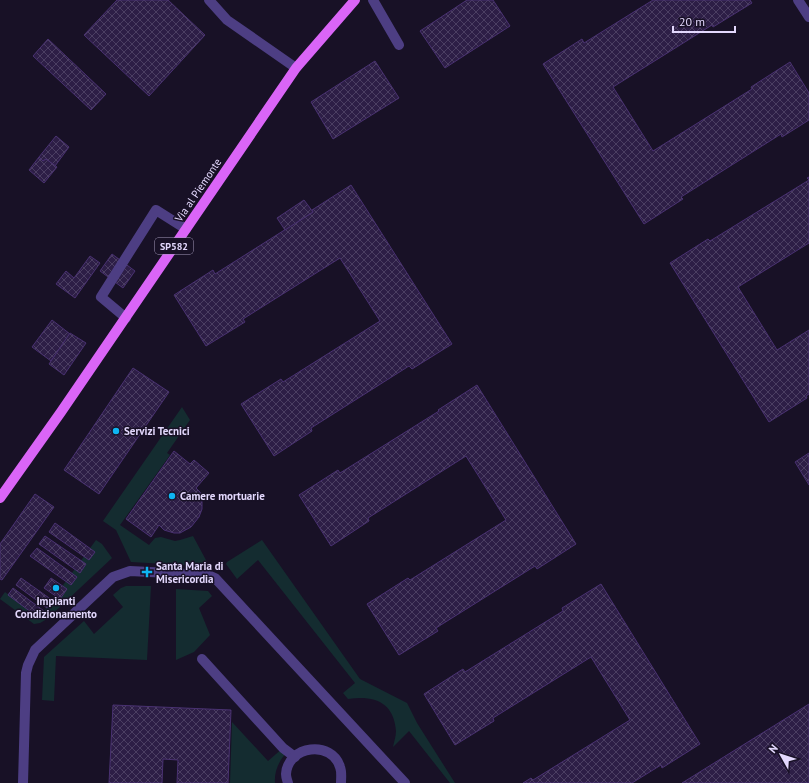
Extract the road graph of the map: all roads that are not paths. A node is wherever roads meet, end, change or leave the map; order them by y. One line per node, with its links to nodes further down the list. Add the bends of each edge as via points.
1 (209, 0): 7 (street, via 227,20)
2 (355, 0): 7 (main road, Via al Piemonte / SP582)
3 (373, 0): 6 (street)
4 (798, 0): 5 (street)
5 (809, 17)
6 (399, 44)
7 (296, 68): 8 (main road, Via al Piemonte / SP582)
8 (186, 229): 9 (main road, Via al Piemonte / SP582); 9 (street, via 156,210 101,297)
9 (126, 318): 10 (main road, Via al Piemonte / SP582)
10 (0, 498)
11 (202, 659): 12 (street, via 287,752)
12 (295, 757): 14 (street, via 289,763 286,774); 15 (street, via 301,751 318,748 333,756 340,767)
13 (23, 783): 16 (street, via 26,673 35,650 113,577 130,571 208,575 215,578)
14 (288, 783)
15 (341, 783)
16 (405, 783)

